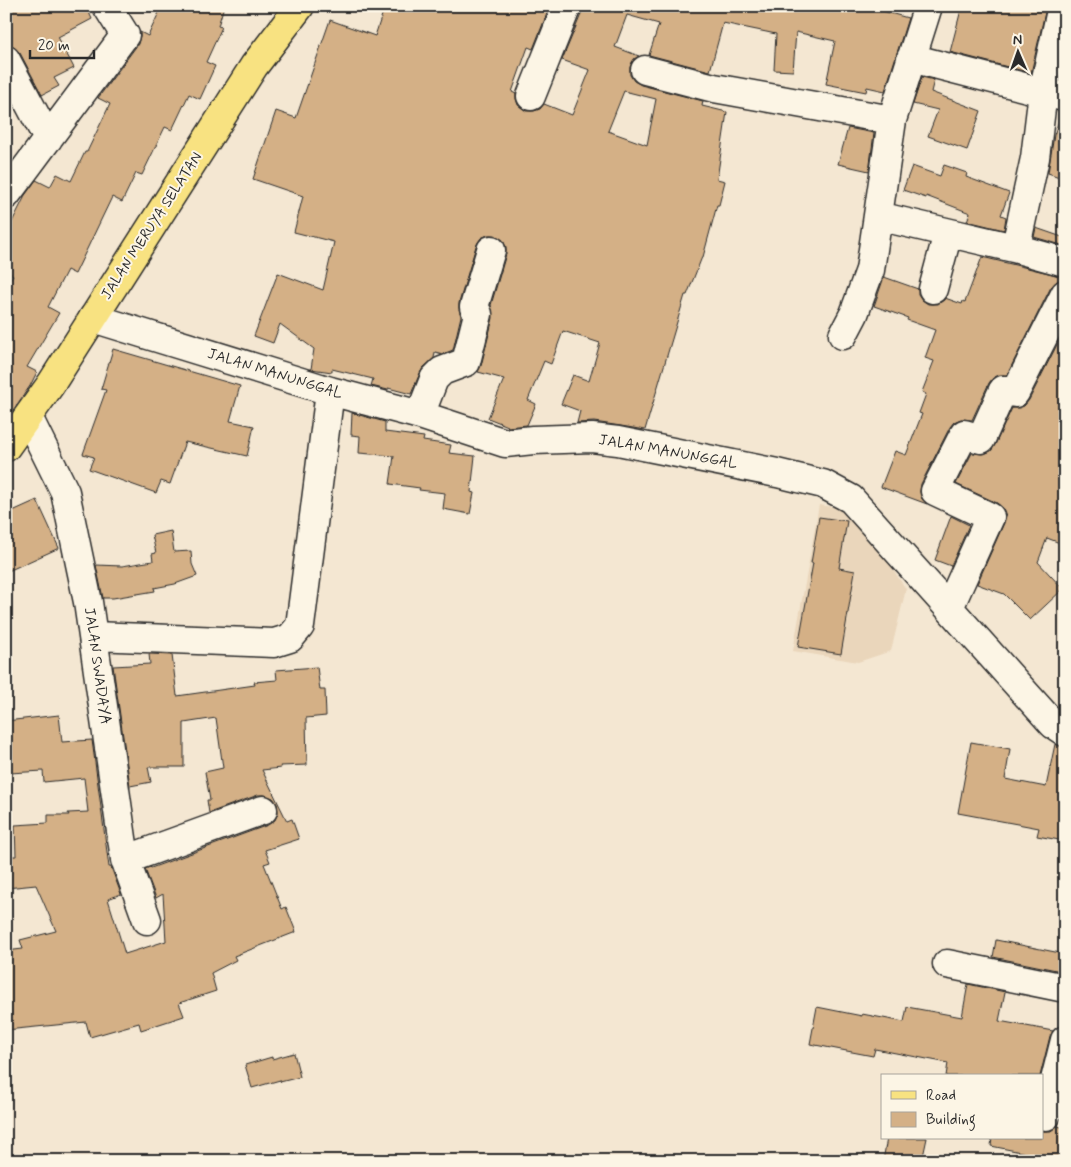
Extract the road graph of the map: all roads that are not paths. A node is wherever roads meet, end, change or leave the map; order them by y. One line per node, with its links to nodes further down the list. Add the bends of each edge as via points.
1 (107, 6): 12 (street, via 125,35)
2 (300, 6): 21 (main road, JALAN MERUYA SELATAN, via 254,66)
3 (567, 6): 10 (street)
4 (928, 6): 6 (street)
5 (1062, 6): 9 (street)
6 (912, 58): 9 (street); 11 (street)
7 (6, 60): 12 (street)
8 (645, 70): 11 (street, via 714,88)
9 (1054, 94): 16 (street)
10 (531, 96)
11 (892, 120): 14 (street)
12 (48, 139): 13 (street)
13 (6, 195)
14 (878, 216): 15 (street); 22 (street, via 870,270)
15 (948, 233): 16 (street); 19 (street)
16 (1014, 248): 18 (street)
17 (491, 250): 24 (street, via 474,307 478,314 466,362 442,371 434,379)
18 (1065, 262)
19 (932, 290)
20 (1065, 294): 27 (street, via 1015,393 1003,390 980,439 964,434 935,491 990,517)
21 (93, 318): 23 (street, JALAN MANUNGGAL); 25 (main road, JALAN MERUYA SELATAN)
22 (843, 335)
23 (330, 391): 24 (street, JALAN MANUNGGAL); 28 (street, via 300,626 290,638 274,643)
24 (420, 415): 27 (street, JALAN MANUNGGAL, via 505,443 606,439 823,484 851,499)
25 (28, 417): 26 (main road, JALAN MERUYA SELATAN); 28 (street, JALAN SWADAYA, via 65,492)
26 (6, 447)
27 (948, 608): 29 (street, JALAN MANUNGGAL, via 1053,724)
28 (93, 636): 31 (street, JALAN SWADAYA)
29 (1065, 732)
30 (263, 810): 31 (street)
31 (125, 860): 32 (street, JALAN SWADAYA)
32 (147, 920)
33 (947, 964): 34 (street)
34 (1065, 988)
35 (1065, 1040): 36 (street)
36 (1046, 1116)

